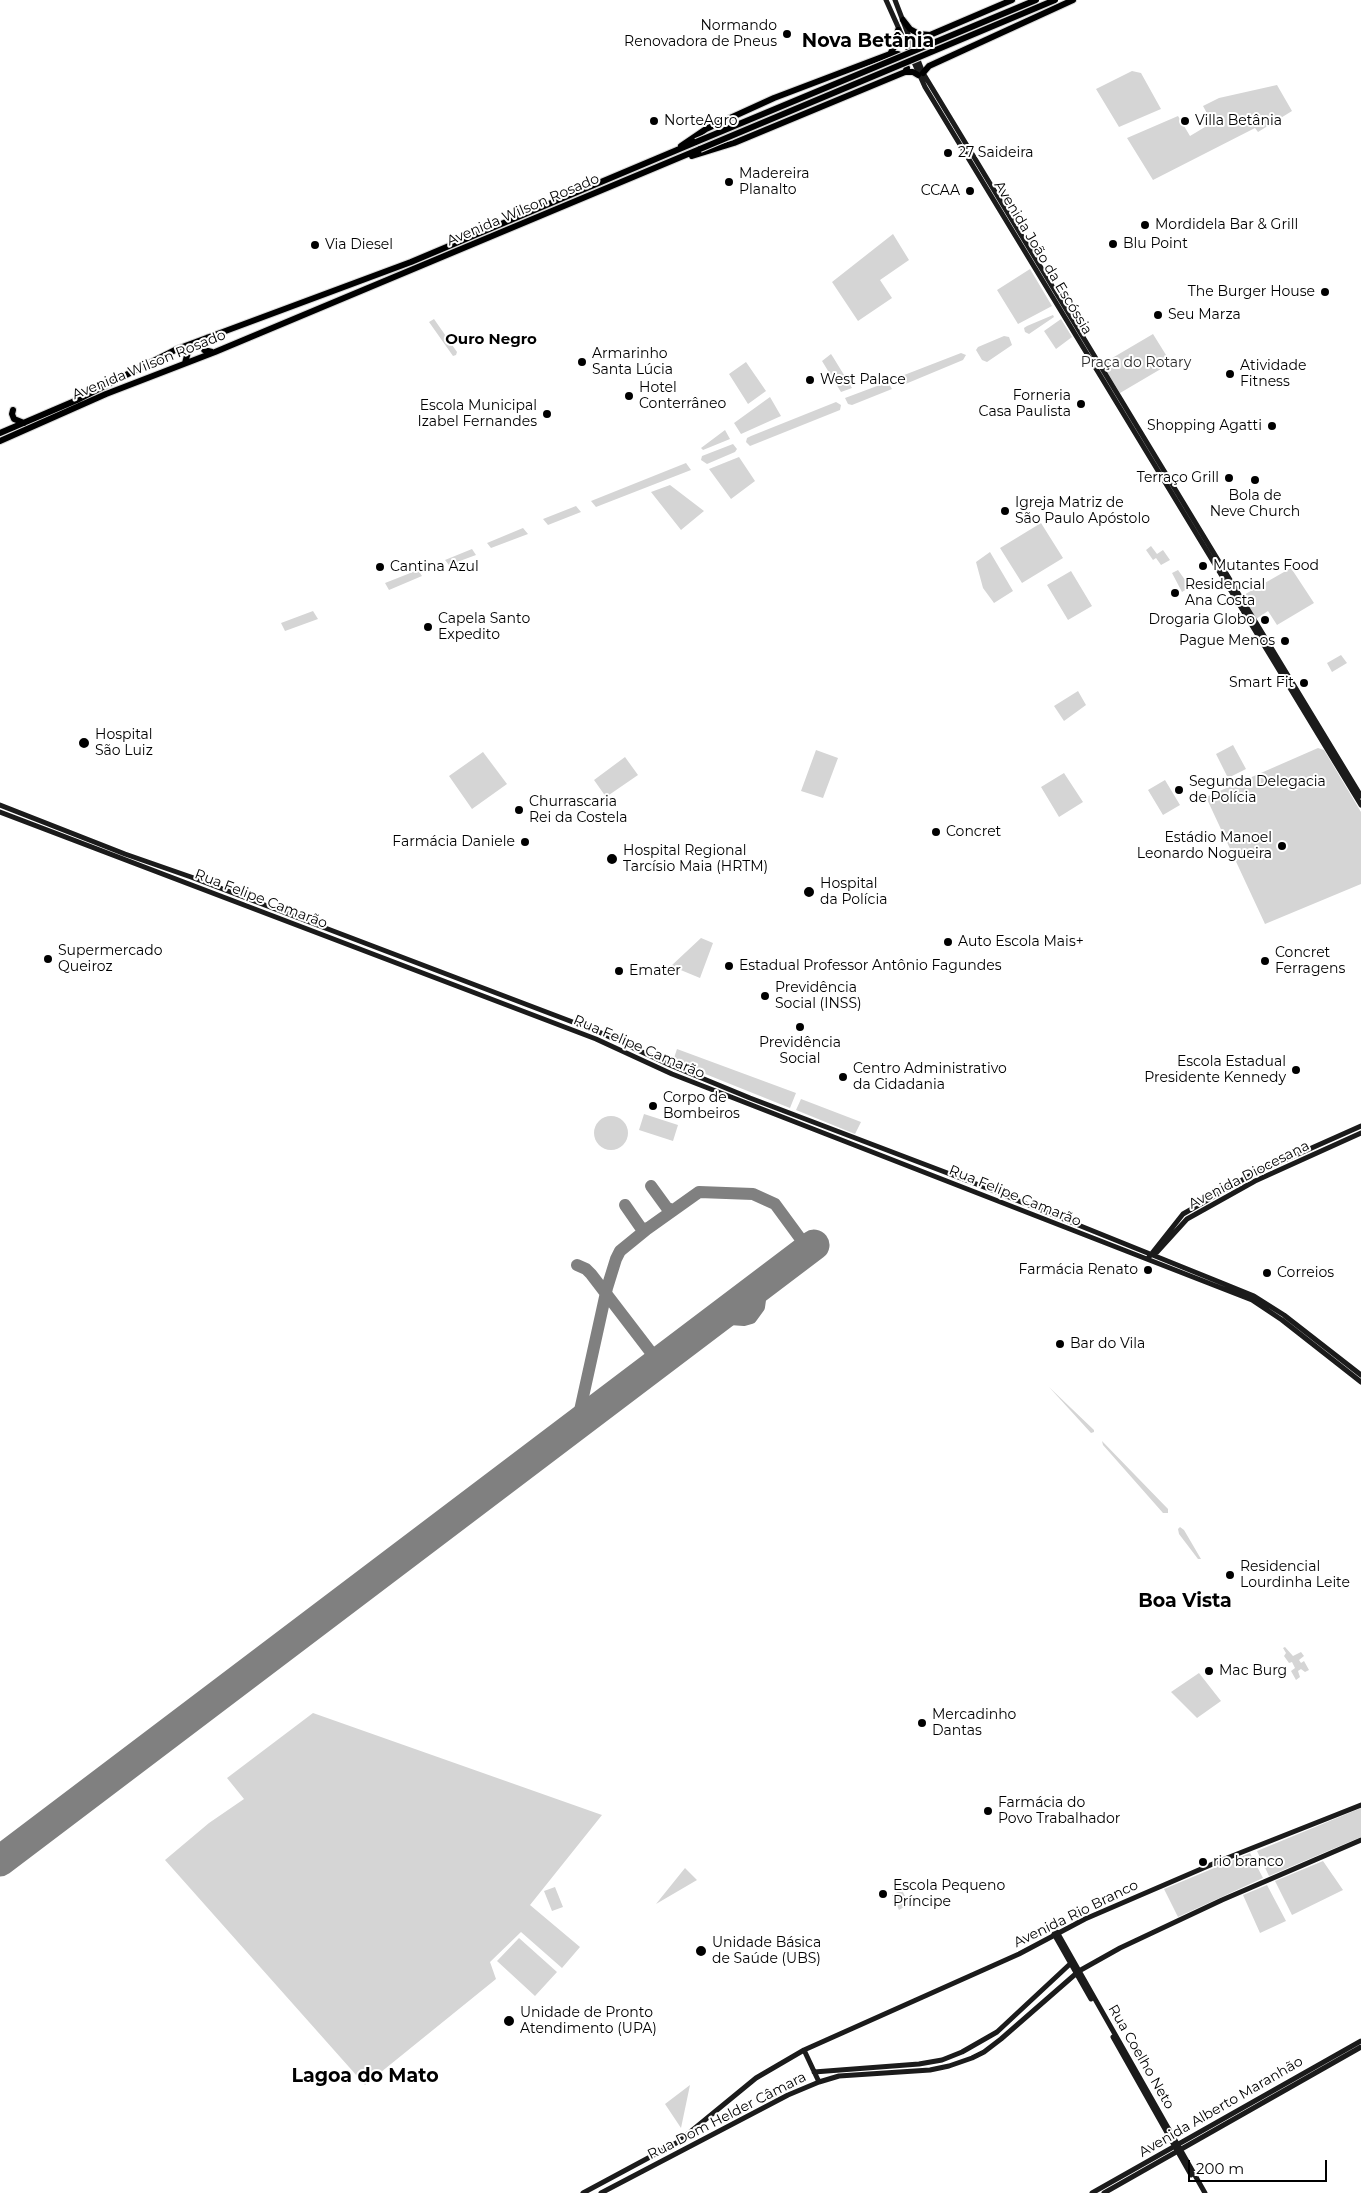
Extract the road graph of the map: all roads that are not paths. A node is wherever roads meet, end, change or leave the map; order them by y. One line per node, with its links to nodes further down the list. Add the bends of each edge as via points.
1 (886, 0): 8 (main road, Avenida João da Escóssia)
2 (895, 0): 7 (main road, Avenida João da Escóssia)
3 (1012, 0): 9 (highway)
4 (1036, 0): 14 (highway, Avenida Wilson Rosado, bridge)
5 (1055, 0): 15 (highway, Avenida Wilson Rosado, bridge)
6 (1073, 0): 11 (highway)
7 (903, 20): 9 (highway, via 918,34 926,36); 13 (main road, Avenida João da Escóssia)
8 (898, 30): 10 (highway, via 896,44); 13 (main road, Avenida João da Escóssia)
9 (938, 32): 11 (highway, via 929,39 927,47 935,59)
10 (890, 54): 12 (highway, via 902,57 907,68); 14 (highway, via 774,98 706,129)
11 (948, 57): 13 (highway, via 928,66)
12 (905, 72): 13 (highway); 15 (highway, via 720,149)
13 (921, 74): 24 (main road, Avenida João da Escóssia); 26 (main road, Avenida João da Escóssia)
14 (672, 153): 16 (highway, Avenida Wilson Rosado, via 411,262 283,312)
15 (676, 159): 18 (highway, Avenida Wilson Rosado)
16 (208, 337): 17 (highway, Avenida Wilson Rosado); 18 (highway, via 204,350)
17 (177, 349): 19 (highway, via 188,352); 21 (highway, Avenida Wilson Rosado, via 77,400)
18 (215, 352): 19 (highway, Avenida Wilson Rosado)
19 (185, 363): 23 (highway, Avenida Wilson Rosado)
20 (13, 410): 21 (highway, via 14,419)
21 (25, 422): 22 (highway, Avenida Wilson Rosado)
22 (0, 433)
23 (0, 441)
24 (1361, 796)
25 (0, 805): 28 (main road, Rua Felipe Camarão)
26 (1361, 805)
27 (0, 812): 29 (main road, Rua Felipe Camarão)
28 (22, 813): 29 (main road, via 12,812); 31 (main road, Rua Felipe Camarão)
29 (13, 817): 30 (main road, Rua Felipe Camarão)
30 (340, 941): 31 (main road, via 368,952); 32 (main road, Rua Felipe Camarão)
31 (373, 947): 33 (main road, Rua Felipe Camarão)
32 (613, 1047): 33 (main road, via 634,1054); 35 (main road, Rua Felipe Camarão)
33 (636, 1049): 34 (main road, Rua Felipe Camarão)
34 (670, 1065): 35 (main road, via 653,1059 652,1063); 36 (main road, Rua Felipe Camarão)
35 (658, 1068): 37 (main road, Rua Felipe Camarão)
36 (750, 1098): 37 (main road, via 736,1096); 43 (main road, Rua Felipe Camarão)
37 (743, 1102): 42 (main road, Rua Felipe Camarão)
38 (1361, 1126): 40 (main road, Avenida Diocesana)
39 (1361, 1133): 41 (main road, Avenida Diocesana)
40 (1288, 1157): 41 (main road); 48 (main road, Avenida Diocesana, via 1183,1214)
41 (1291, 1163): 48 (main road, Avenida Diocesana, via 1187,1219)
42 (976, 1192): 43 (main road, via 1002,1197); 45 (main road, Rua Felipe Camarão)
43 (995, 1192): 44 (main road, Rua Felipe Camarão)
44 (1028, 1205): 45 (main road, via 1012,1201 1011,1204); 46 (main road, Rua Felipe Camarão)
45 (1018, 1208): 47 (main road, Rua Felipe Camarão)
46 (1086, 1229): 47 (main road, via 1094,1235); 48 (main road, Rua Felipe Camarão)
47 (1074, 1231): 48 (main road, Rua Felipe Camarão)
48 (1150, 1257): 49 (main road, Rua Felipe Camarão)
49 (1264, 1304): 50 (main road, Rua Felipe Camarão); 51 (main road, Rua Felipe Camarão)
50 (1361, 1375)
51 (1361, 1382)
52 (1361, 1805): 54 (main road, Avenida Rio Branco, via 1178,1879)
53 (1361, 1840): 56 (main road, via 1222,1900 1120,1948)
54 (1056, 1933): 55 (main road, Rua Coelho Neto); 56 (main road, Rua Coelho Neto); 59 (main road, Avenida Rio Branco, via 1019,1954)
55 (1070, 1964): 56 (main road, Rua Coelho Neto); 60 (main road, Rua Dom Helder Câmara, via 997,2032 962,2052 919,2064)
56 (1078, 1972): 61 (main road, Rua Dom Helder Câmara, via 990,2047 964,2062 918,2072 840,2076); 63 (main road, Rua Coelho Neto)
57 (1361, 2041): 62 (main road, Avenida Alberto Maranhão)
58 (1361, 2048): 62 (main road, Avenida Alberto Maranhão)
59 (804, 2050): 60 (main road); 64 (main road, Rua Dom Helder Câmara, via 756,2078 678,2142)
60 (814, 2072): 61 (main road)
61 (819, 2082): 65 (main road, Rua Dom Helder Câmara)
62 (1237, 2115): 63 (main road, Avenida Alberto Maranhão)
63 (1178, 2148): 66 (main road, Avenida Alberto Maranhão); 67 (main road, Avenida Alberto Maranhão); 68 (main road, Rua Coelho Neto)
64 (583, 2193)
65 (601, 2193)
66 (1092, 2193)
67 (1104, 2193)
68 (1203, 2193)

